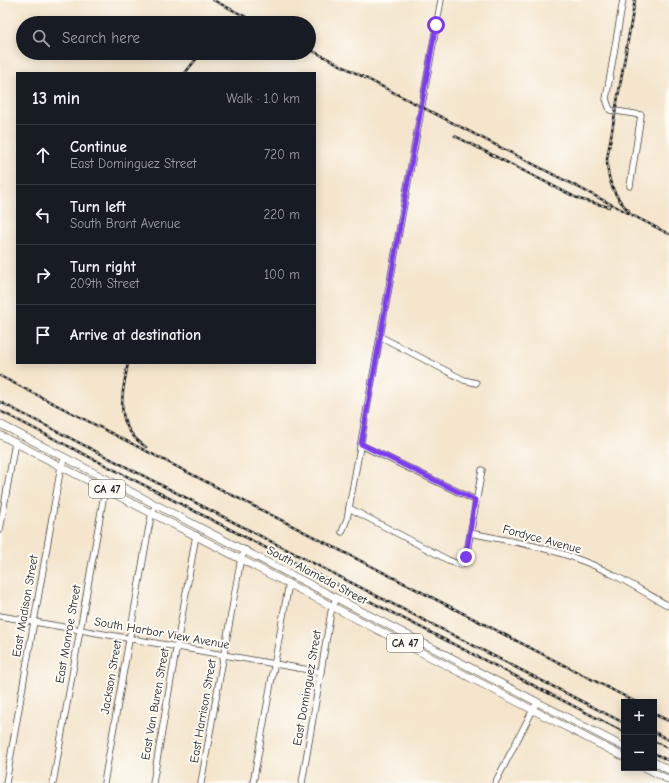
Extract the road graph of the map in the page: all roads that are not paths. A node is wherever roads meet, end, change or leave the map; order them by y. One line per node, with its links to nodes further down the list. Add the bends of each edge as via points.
1 (441, 0): 4 (street)
2 (623, 0): 3 (street, via 606,99 610,110 641,115)
3 (630, 186)
4 (381, 336): 5 (street); 9 (street)
5 (476, 384)
6 (0, 424): 10 (main road, South Alameda Street / CA 47)
7 (0, 434): 8 (main road, South Alameda Street / CA 47)
8 (15, 442): 11 (main road, South Alameda Street / CA 47); 18 (street)
9 (361, 444): 14 (street); 16 (street)
10 (66, 458): 11 (street, East Madison Street); 15 (main road, South Alameda Street / CA 47)
11 (62, 466): 13 (main road, South Alameda Street / CA 47); 29 (street, East Madison Street)
12 (482, 470): 14 (street)
13 (106, 489): 17 (main road, South Alameda Street / CA 47); 30 (street, East Monroe Street)
14 (475, 500): 20 (street)
15 (156, 504): 17 (street, Jackson Street); 22 (main road, South Alameda Street / CA 47)
16 (349, 508): 19 (street); 20 (street, via 461,565 465,561)
17 (152, 512): 21 (main road, South Alameda Street / CA 47); 31 (street, Jackson Street)
18 (0, 530)
19 (342, 532)
20 (471, 533): 27 (street, Fordyce Avenue, via 540,547 576,558)
21 (196, 535): 23 (main road, South Alameda Street / CA 47); 32 (street, East Van Buren Street)
22 (246, 550): 23 (street, East Harrison Street); 25 (main road, South Alameda Street / CA 47)
23 (241, 558): 24 (main road, South Alameda Street / CA 47); 33 (street, East Harrison Street)
24 (289, 583): 26 (main road, South Alameda Street / CA 47); 34 (street)
25 (336, 598): 26 (street, East Dominguez Street); 36 (main road, South Alameda Street / CA 47)
26 (333, 605): 35 (street, East Dominguez Street); 37 (main road, South Alameda Street / CA 47)
27 (669, 606)
28 (0, 616): 29 (street, South Harbor View Avenue)
29 (34, 622): 30 (street, South Harbor View Avenue); 46 (street, East Madison Street)
30 (80, 630): 31 (street, South Harbor View Avenue); 47 (street, East Monroe Street)
31 (129, 639): 32 (street, South Harbor View Avenue); 48 (street, Jackson Street)
32 (176, 647): 33 (street, South Harbor View Avenue); 49 (street, East Van Buren Street)
33 (224, 656): 34 (street, South Harbor View Avenue); 50 (street, East Harrison Street)
34 (274, 664): 35 (street, South Harbor View Avenue); 51 (street)
35 (321, 672): 52 (street, East Dominguez Street)
36 (481, 674): 37 (main road); 38 (main road, South Alameda Street / CA 47)
37 (477, 681): 39 (main road, South Alameda Street / CA 47)
38 (537, 702): 39 (street); 40 (main road, South Alameda Street / CA 47)
39 (533, 710): 41 (main road, South Alameda Street / CA 47); 53 (street)
40 (621, 745)
41 (621, 755)
42 (657, 764): 43 (main road)
43 (669, 770)
44 (653, 771): 45 (main road)
45 (668, 778)
46 (6, 783)
47 (53, 783)
48 (104, 783)
49 (153, 783)
50 (201, 783)
51 (253, 783)
52 (302, 783)
53 (495, 783)

